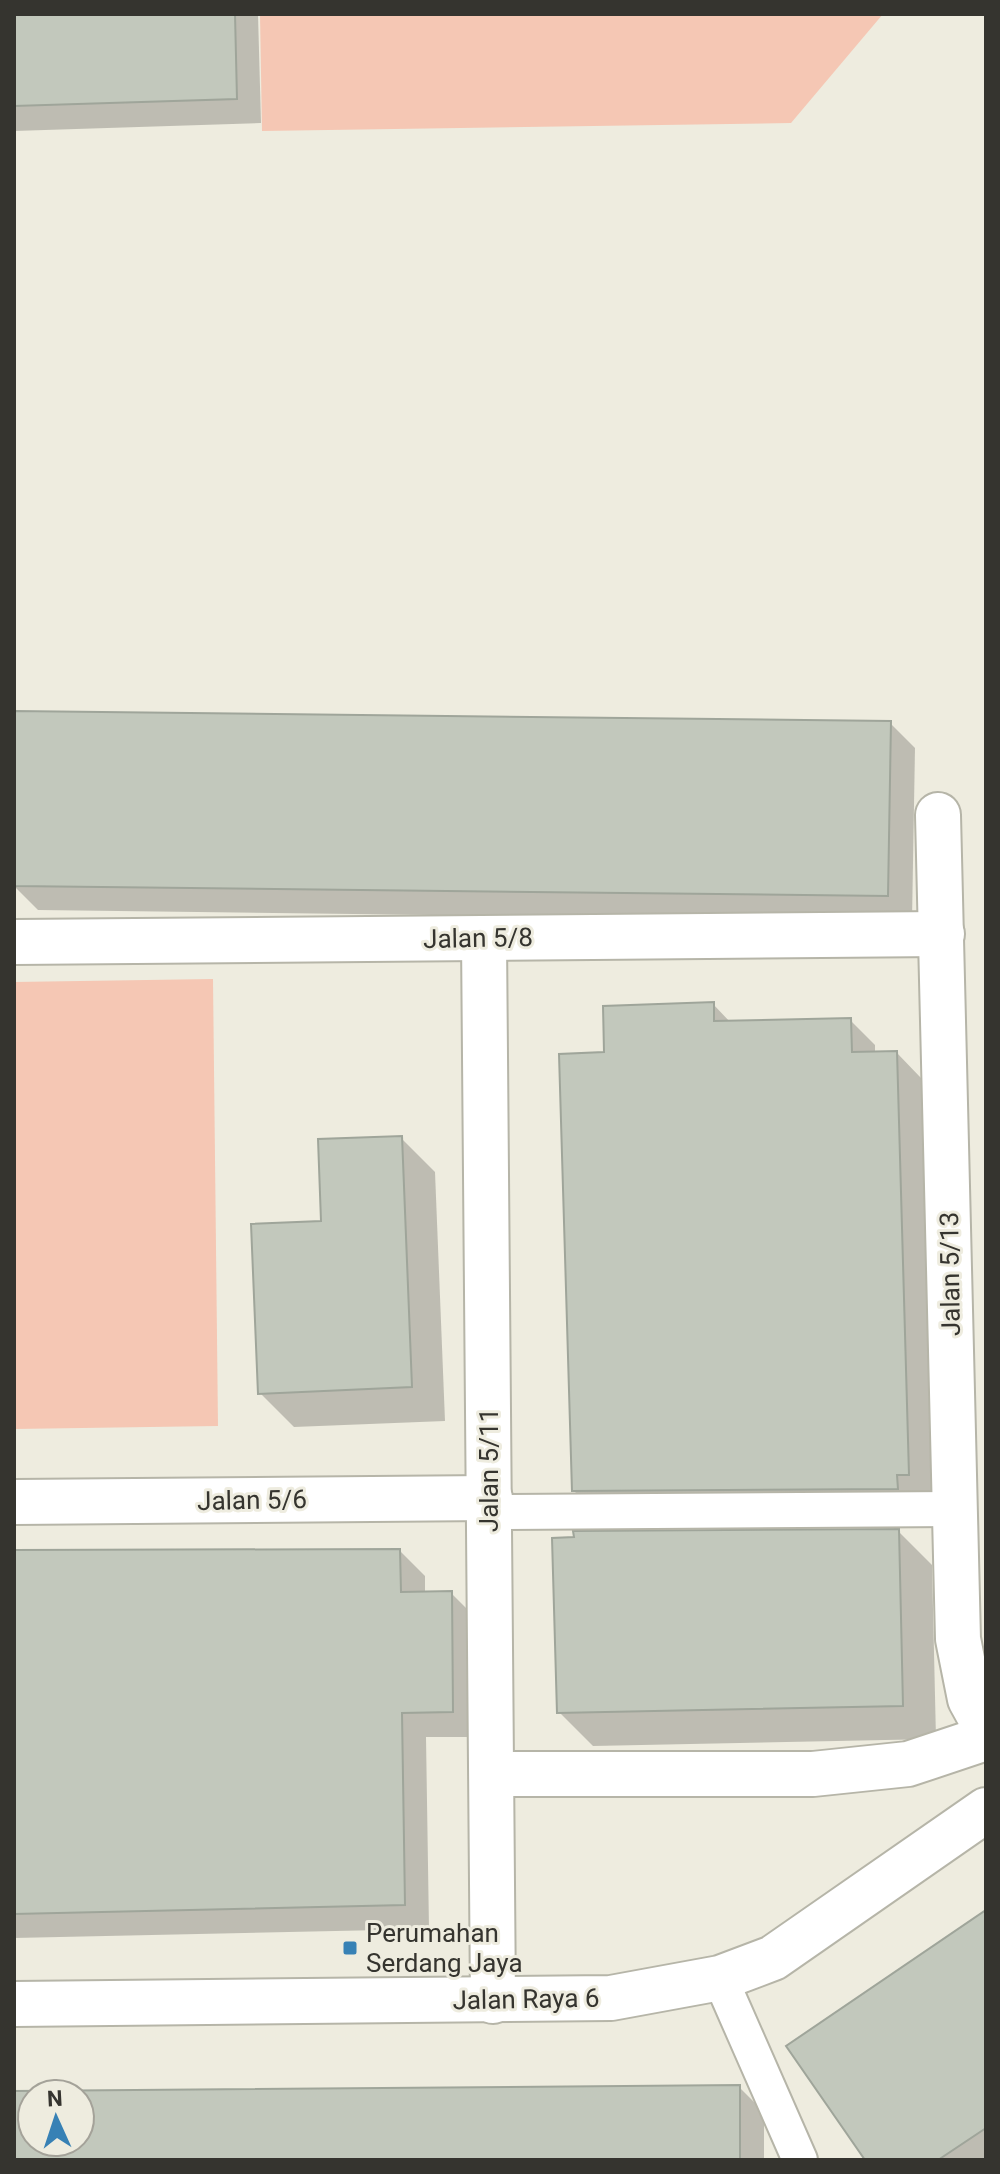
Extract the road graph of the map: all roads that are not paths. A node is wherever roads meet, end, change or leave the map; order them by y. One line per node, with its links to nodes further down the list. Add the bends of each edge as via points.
1 (938, 815): 2 (street, Jalan 5/13)
2 (942, 934): 3 (street, Jalan 5/8); 7 (street, Jalan 5/13)
3 (484, 938): 4 (street, Jalan 5/8); 6 (street, Jalan 5/11)
4 (14, 942)
5 (14, 1502): 6 (street, Jalan 5/6)
6 (490, 1505): 7 (lane); 10 (street, Jalan 5/11)
7 (955, 1509): 8 (street, Jalan 5/13, via 958,1639 970,1699)
8 (986, 1728)
9 (986, 1738): 10 (street, via 908,1764 813,1774)
10 (492, 1774): 13 (street, Jalan 5/11)
11 (986, 1810): 12 (street, Jalan Raya 6, via 773,1958)
12 (720, 1978): 13 (street, Jalan Raya 6, via 611,1998); 15 (lane)
13 (493, 2001): 14 (street, Jalan Raya 6)
14 (14, 2004)
15 (800, 2160)

